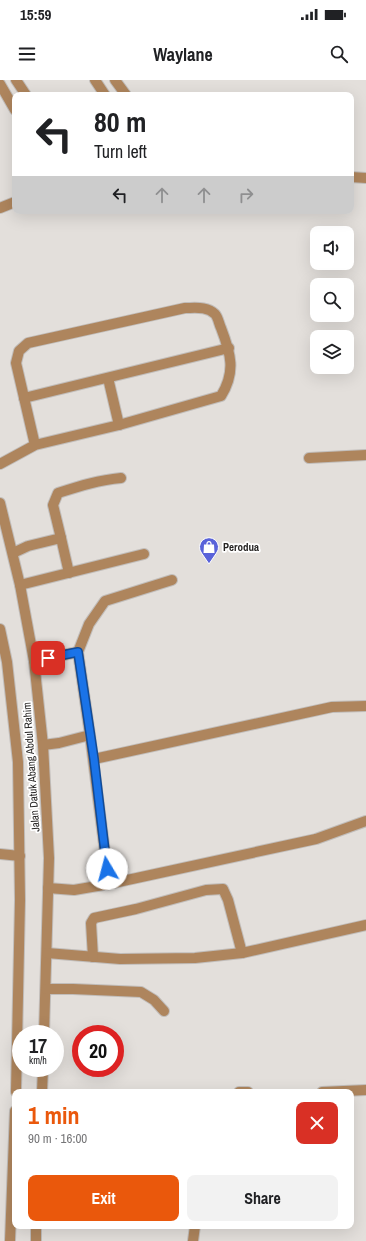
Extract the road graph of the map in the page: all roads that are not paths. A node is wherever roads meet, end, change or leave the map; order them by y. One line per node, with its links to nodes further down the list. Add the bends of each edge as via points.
1 (16, 80): 5 (street)
2 (96, 80): 6 (street)
3 (115, 80): 7 (street)
4 (0, 84): 8 (street)
5 (24, 92)
6 (104, 92)
7 (124, 92)
8 (12, 105)
9 (354, 177): 10 (street)
10 (366, 178)
11 (12, 203): 12 (street)
12 (0, 208)
13 (229, 348): 14 (street); 15 (street, via 215,314 204,308 185,308 28,344 20,350 16,363); 16 (street, via 231,368 227,386 221,396)
14 (108, 378): 15 (street); 16 (street)
15 (24, 398): 17 (street)
16 (119, 425): 17 (street)
17 (35, 445): 20 (street)
18 (366, 455): 19 (street)
19 (309, 458)
20 (0, 464)
21 (121, 478): 23 (street, via 84,484 58,493 53,505)
22 (0, 503): 24 (street, Jalan Datuk Abang Abdul Rahim)
23 (61, 538): 24 (street, via 28,546); 26 (street)
24 (13, 553): 28 (street, Jalan Datuk Abang Abdul Rahim)
25 (144, 554): 26 (street)
26 (69, 573): 28 (street)
27 (172, 580): 30 (street, via 105,601 89,624)
28 (20, 586): 31 (street, Jalan Datuk Abang Abdul Rahim)
29 (0, 629): 38 (street, Jalan Datuk Abang Abdul Rahim, via 18,762)
30 (78, 652): 31 (street); 33 (street)
31 (34, 661): 34 (street, Jalan Datuk Abang Abdul Rahim)
32 (366, 706): 35 (street, via 332,707)
33 (90, 735): 34 (street, via 59,744); 35 (street)
34 (44, 745): 40 (street, Jalan Datuk Abang Abdul Rahim)
35 (94, 759): 39 (street)
36 (366, 821): 39 (street, via 316,839)
37 (0, 854): 38 (street)
38 (20, 856): 49 (street, Jalan Datuk Abang Abdul Rahim)
39 (109, 884): 40 (street, via 74,890)
40 (48, 888): 42 (street, Jalan Datuk Abang Abdul Rahim)
41 (366, 925): 43 (street)
42 (47, 953): 44 (street); 45 (street, Jalan Datuk Abang Abdul Rahim)
43 (242, 953): 44 (street, via 195,958); 44 (street, via 223,889 206,890 94,918 91,923)
44 (93, 957)
45 (46, 990): 46 (street, via 141,992 154,1000); 47 (street, Jalan Datuk Abang Abdul Rahim)
46 (164, 1011)
47 (44, 1025)
48 (43, 1077): 50 (street)
49 (16, 1089)
50 (42, 1089)
51 (366, 1090): 52 (street)
52 (354, 1091)
53 (12, 1189): 56 (street)
54 (36, 1229): 57 (street)
55 (195, 1229): 58 (street)
56 (10, 1241)
57 (36, 1241)
58 (193, 1241)

